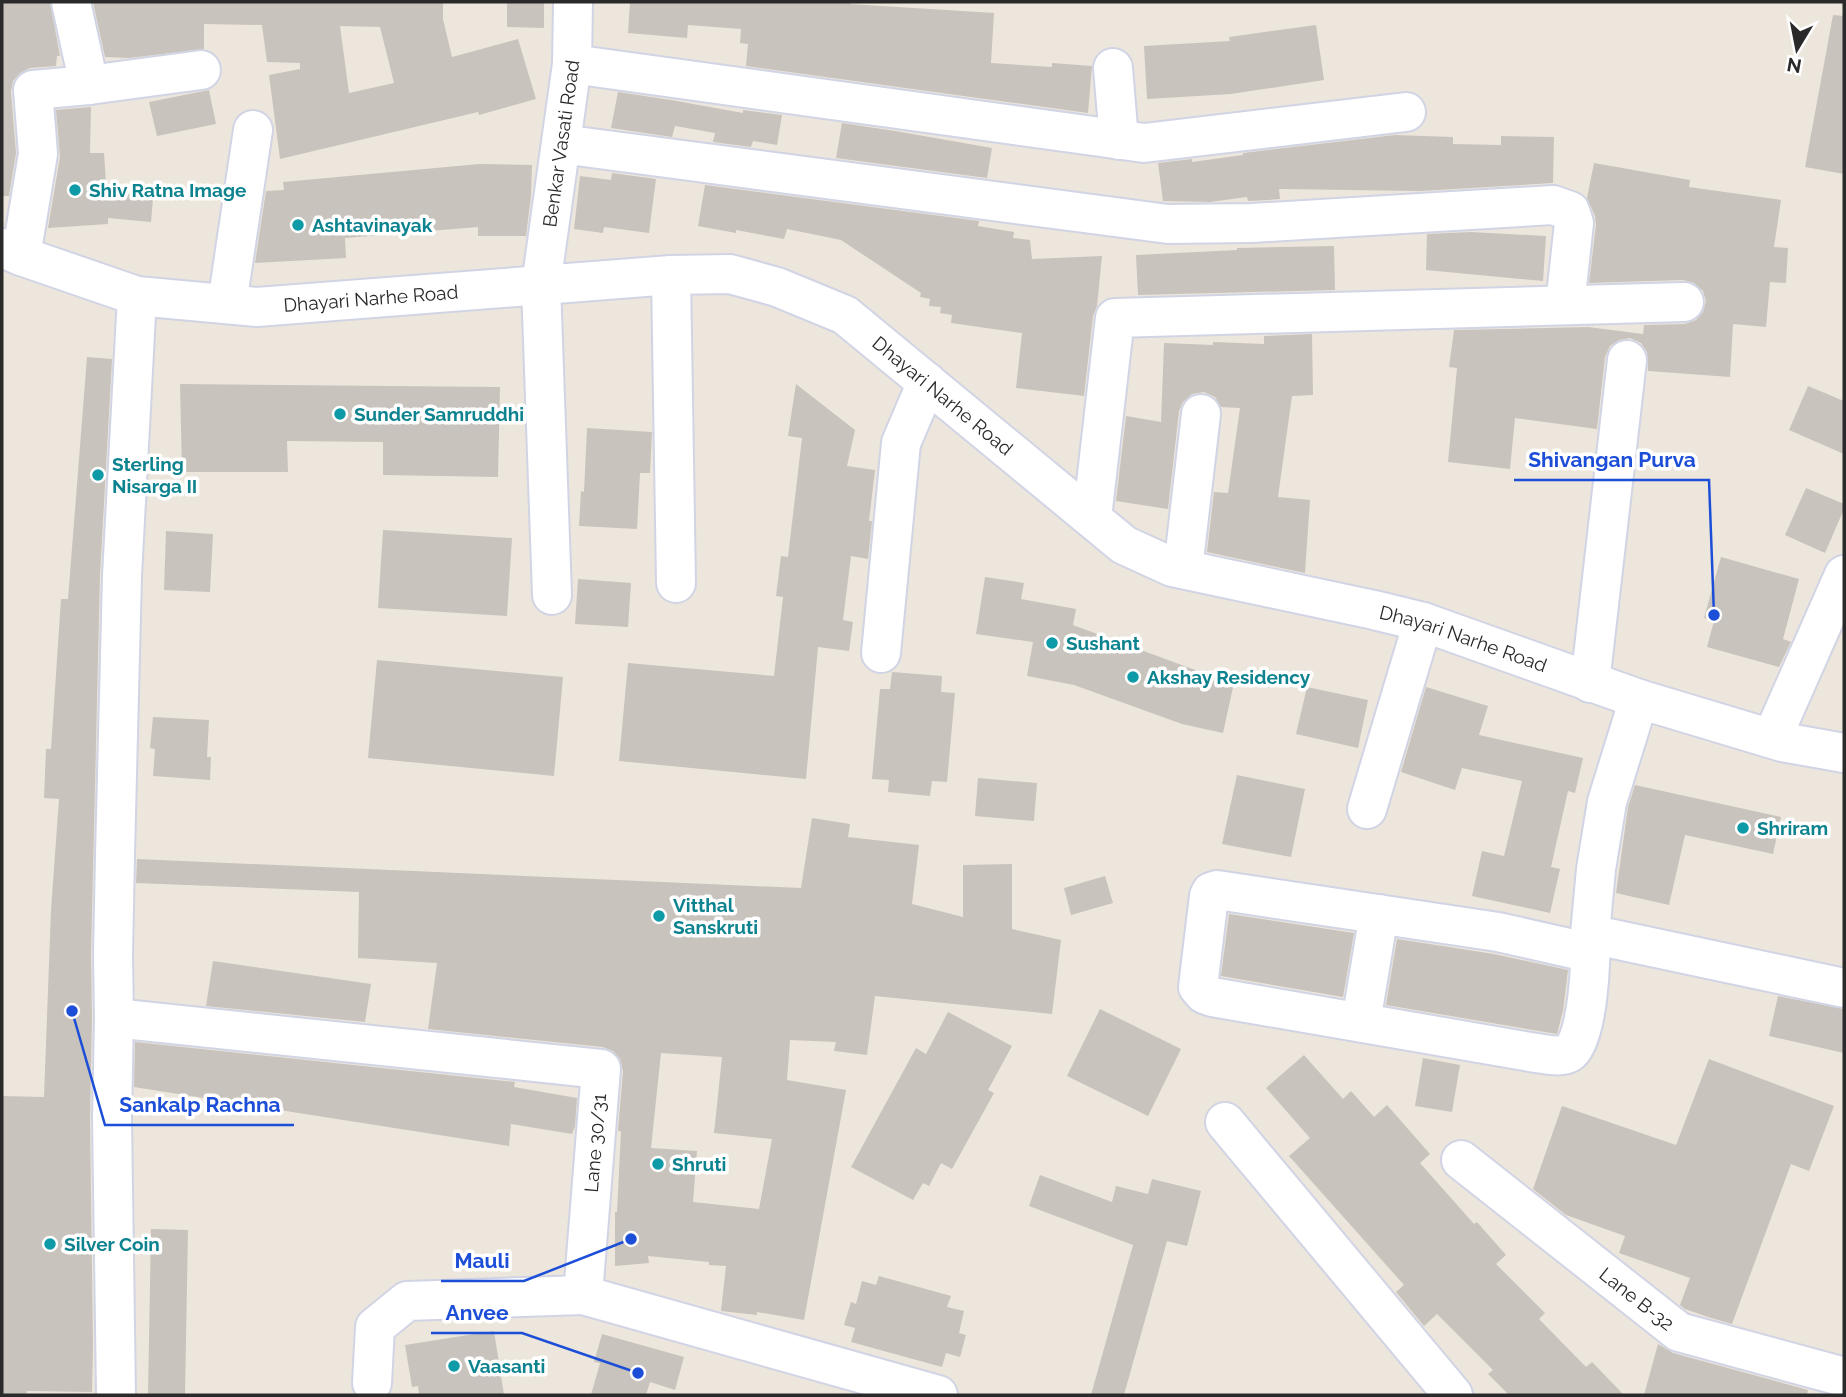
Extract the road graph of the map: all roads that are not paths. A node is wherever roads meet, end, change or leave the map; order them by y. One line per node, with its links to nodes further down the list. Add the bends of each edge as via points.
1 (71, 2): 6 (street)
2 (573, 2): 3 (street, Benkar Vasati Road)
3 (572, 64): 9 (street); 10 (street, Benkar Vasati Road)
4 (1113, 68): 9 (street)
5 (201, 70): 6 (street)
6 (89, 85): 11 (street, via 33,90 38,154)
7 (1406, 112): 9 (street, via 1144,143)
8 (253, 130): 16 (street)
9 (1119, 140)
10 (561, 144): 13 (street, Benkar Vasati Road); 17 (street, via 1168,224 1553,205 1570,211 1574,223)
11 (12, 252): 14 (street, Dhayari Narhe Road)
12 (671, 275): 13 (street, Dhayari Narhe Road); 19 (street, Dhayari Narhe Road, via 730,274 845,315); 24 (street)
13 (541, 285): 16 (street, Dhayari Narhe Road, via 257,307); 25 (street, Benkar Vasati Road)
14 (137, 296): 16 (street, Dhayari Narhe Road); 36 (street, via 122,576)
15 (1684, 302): 17 (street)
16 (227, 304)
17 (1564, 305): 21 (street, via 1115,318)
18 (1627, 360): 28 (street)
19 (927, 382): 21 (street, Dhayari Narhe Road); 27 (street, via 901,443)
20 (1201, 414): 22 (street)
21 (1092, 518): 22 (street, Dhayari Narhe Road, via 1124,545)
22 (1183, 569): 26 (street, Dhayari Narhe Road)
23 (1844, 575): 30 (street)
24 (676, 583)
25 (552, 595)
26 (1423, 622): 28 (street, Dhayari Narhe Road); 32 (street)
27 (881, 653)
28 (1590, 683): 29 (street, Dhayari Narhe Road)
29 (1639, 699): 30 (street, Dhayari Narhe Road); 34 (street, via 1607,802 1595,869)
30 (1772, 738): 31 (street, Dhayari Narhe Road)
31 (1844, 753)
32 (1367, 809)
33 (1379, 914): 34 (street); 37 (street); 37 (street, via 1217,890 1209,896 1198,986 1204,994)
34 (1590, 943): 35 (street); 37 (street, via 1580,1036 1569,1053 1536,1053)
35 (1844, 988)
36 (114, 1018): 40 (street, Lane 30/31, via 601,1069); 43 (street)
37 (1361, 1022)
38 (1225, 1122): 45 (street)
39 (1461, 1160): 41 (street, Lane B-32, via 1679,1332)
40 (583, 1295): 42 (street, via 407,1301 375,1326); 44 (street)
41 (1844, 1377)
42 (372, 1383)
43 (116, 1395)
44 (938, 1395)
45 (1453, 1395)

